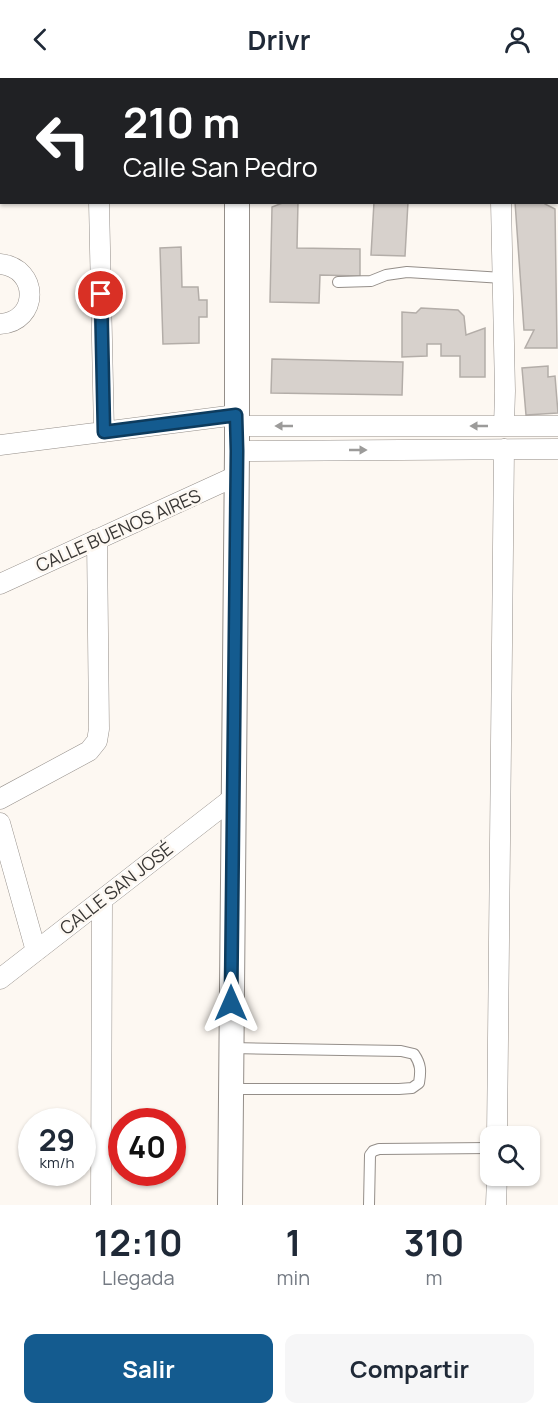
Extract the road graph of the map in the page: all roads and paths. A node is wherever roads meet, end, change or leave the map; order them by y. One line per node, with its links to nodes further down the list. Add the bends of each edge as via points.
1 (99, 204): 11 (street)
2 (237, 204): 8 (street)
3 (501, 204): 5 (street)
4 (0, 264): 7 (street, via 21,272 27,280 30,300 20,316)
5 (503, 278): 6 (lane, via 407,272 371,281); 9 (street)
6 (338, 282)
7 (0, 324)
8 (236, 421): 9 (street, one-way to 8); 11 (street); 15 (street)
9 (504, 426): 10 (street)
10 (558, 426)
11 (104, 432): 12 (street)
12 (0, 446)
13 (504, 449): 14 (street); 15 (street, one-way to 13); 27 (street)
14 (558, 449)
15 (237, 451): 16 (street)
16 (236, 476): 17 (street, CALLE BUENOS AIRES); 19 (street)
17 (97, 539): 18 (street, CALLE BUENOS AIRES); 20 (street, via 97,741 88,751)
18 (0, 584)
19 (233, 798): 22 (street, CALLE SAN JOSÉ); 25 (street)
20 (0, 799)
21 (0, 823): 23 (street)
22 (102, 900): 23 (street, CALLE SAN JOSÉ); 30 (street)
23 (36, 951): 24 (street, CALLE SAN JOSÉ)
24 (0, 979)
25 (231, 1048): 26 (street); 26 (lane, via 401,1051 414,1054 421,1071 419,1083 412,1088)
26 (230, 1089): 31 (street)
27 (497, 1126)
28 (480, 1148): 32 (lane, via 373,1150)
29 (496, 1186): 33 (street)
30 (101, 1205)
31 (230, 1205)
32 (369, 1205)
33 (496, 1205)

